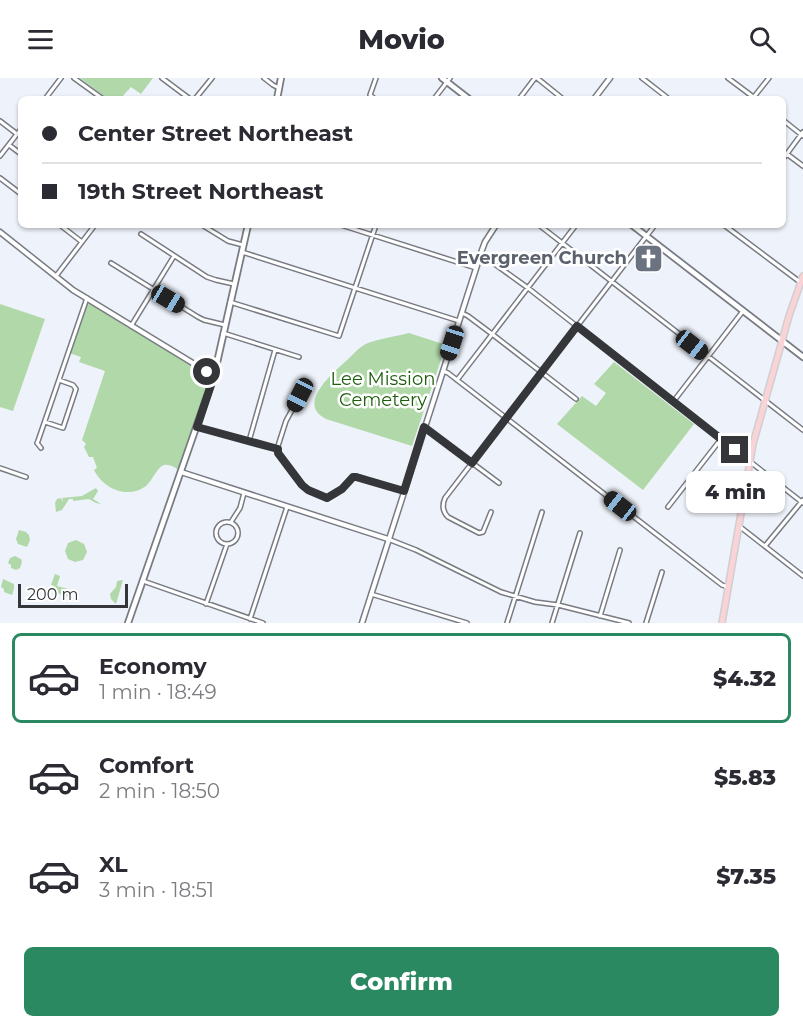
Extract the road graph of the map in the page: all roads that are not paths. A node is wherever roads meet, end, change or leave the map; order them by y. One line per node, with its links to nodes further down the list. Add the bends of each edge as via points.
1 (62, 78): 15 (street)
2 (74, 78): 16 (street)
3 (162, 78): 17 (street)
4 (212, 78): 18 (street)
5 (264, 78): 14 (street)
6 (281, 78): 14 (main road)
7 (376, 78): 20 (street)
8 (536, 78): 23 (street); 24 (street)
9 (610, 78): 25 (street)
10 (642, 78): 26 (street)
11 (728, 78): 27 (street)
12 (769, 78): 28 (street)
13 (446, 79): 21 (street); 22 (main road)
14 (279, 88): 19 (main road)
15 (47, 96)
16 (99, 96)
17 (186, 96)
18 (197, 96)
19 (278, 96)
20 (371, 96)
21 (436, 96)
22 (466, 96)
23 (521, 96)
24 (559, 96)
25 (596, 96)
26 (665, 96)
27 (751, 96)
28 (756, 96)
29 (0, 121): 31 (street)
30 (786, 122): 32 (street)
31 (17, 134): 33 (street)
32 (802, 134): 35 (street)
33 (9, 145): 34 (street); 36 (street)
34 (18, 152)
35 (787, 154): 37 (street)
36 (0, 156)
37 (803, 166)
38 (0, 178): 39 (street)
39 (18, 192)
40 (64, 228): 56 (street)
41 (93, 228): 56 (street)
42 (207, 228): 58 (street)
43 (247, 228): 58 (main road)
44 (351, 228): 54 (street)
45 (375, 228): 54 (street)
46 (494, 228): 61 (street)
47 (543, 228): 57 (street)
48 (574, 228): 57 (street)
49 (636, 228): 55 (main road)
50 (653, 228): 55 (street)
51 (729, 229): 67 (street)
52 (0, 232): 64 (street)
53 (141, 234): 60 (street)
54 (373, 235): 63 (street); 69 (street)
55 (646, 236): 66 (street); 74 (main road)
56 (82, 242): 64 (street)
57 (562, 243): 66 (street); 70 (street)
58 (243, 245): 59 (main road)
59 (242, 252): 68 (main road); 69 (street)
60 (174, 256): 68 (street, via 213,279); 71 (street)
61 (480, 256): 63 (street); 70 (street)
62 (111, 263): 71 (street)
63 (476, 268): 75 (street)
64 (55, 276): 72 (street)
65 (803, 276): 67 (main road)
66 (611, 282): 79 (street); 85 (street)
67 (800, 282): 82 (main road)
68 (234, 285): 73 (main road)
69 (355, 288): 73 (street, via 339,336); 76 (street)
70 (528, 288): 79 (street); 81 (street)
71 (154, 290): 77 (street, via 204,320); 78 (street)
72 (87, 298): 78 (street); 90 (street)
73 (230, 302): 77 (main road)
74 (743, 311): 82 (main road); 85 (street)
75 (462, 313): 76 (street); 81 (street)
76 (459, 321): 87 (street)
77 (225, 325): 80 (main road)
78 (130, 326): 89 (street)
79 (577, 326): 88 (street); 95 (street)
80 (223, 333): 83 (street); 89 (main road)
81 (492, 334): 88 (street); 91 (street)
82 (782, 340): 86 (main road); 94 (main road)
83 (275, 350): 84 (street); 102 (street)
84 (299, 357)
85 (708, 357): 94 (street); 95 (street)
86 (803, 357)
87 (443, 371): 91 (street); 99 (street)
88 (542, 373): 93 (street); 96 (street)
89 (214, 376): 98 (main road)
90 (59, 380): 97 (street); 97 (street, via 76,389 63,428)
91 (457, 380): 96 (street)
92 (300, 395): 104 (street, via 286,421)
93 (576, 399)
94 (765, 400): 100 (street); 105 (main road)
95 (673, 402): 101 (street)
96 (506, 418): 106 (street); 128 (street)
97 (45, 422): 103 (street, via 38,441)
98 (197, 427): 102 (street); 108 (main road)
99 (424, 427): 106 (street); 111 (street)
100 (803, 430)
101 (721, 439): 105 (street); 115 (street)
102 (249, 441): 104 (street)
103 (41, 448)
104 (278, 449): 111 (street, via 302,485 326,498 353,477)
105 (749, 461): 113 (street); 119 (main road)
106 (472, 463): 110 (street); 116 (street, via 445,498 444,514 482,534)
107 (0, 468): 109 (street)
108 (181, 472): 112 (street); 127 (main road)
109 (26, 477)
110 (499, 483)
111 (404, 491): 121 (street)
112 (244, 493): 114 (street); 118 (street)
113 (802, 501): 123 (street)
114 (287, 507): 121 (street); 134 (street)
115 (668, 507)
116 (491, 512)
117 (542, 512): 130 (street)
118 (231, 522): 122 (street, via 238,529 238,537); 122 (street, via 223,522 216,529 217,539)
119 (739, 526): 123 (street); 128 (main road)
120 (580, 533): 132 (street)
121 (388, 539): 129 (street); 130 (street)
122 (226, 544): 131 (street)
123 (765, 546): 126 (street)
124 (620, 550): 133 (street)
125 (662, 572): 142 (street)
126 (803, 576)
127 (143, 581): 131 (street); 135 (main road)
128 (729, 587): 143 (main road)
129 (371, 594): 137 (street); 138 (street)
130 (515, 597): 132 (street); 139 (street)
131 (206, 604): 134 (street)
132 (558, 605): 133 (street); 140 (street)
133 (600, 616): 141 (street)
134 (250, 619): 136 (street)
135 (128, 623)
136 (263, 623)
137 (362, 623)
138 (467, 623)
139 (507, 623)
140 (552, 623)
141 (629, 623)
142 (646, 623)
143 (722, 623)

